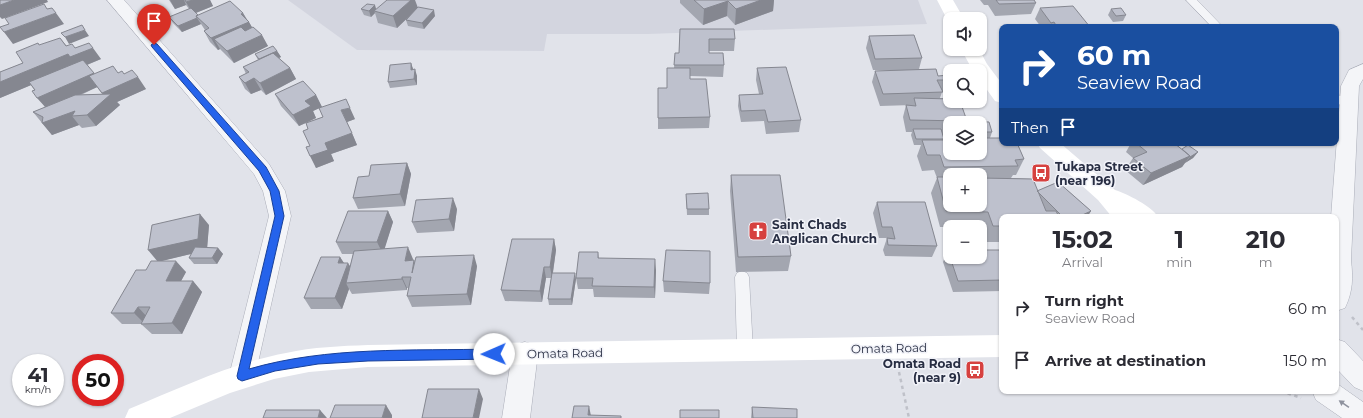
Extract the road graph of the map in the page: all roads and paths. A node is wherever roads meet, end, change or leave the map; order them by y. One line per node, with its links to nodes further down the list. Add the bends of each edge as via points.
1 (115, 0): 24 (street, via 262,169 274,191 280,216)
2 (946, 0): 4 (main road)
3 (1191, 0): 5 (lane)
4 (952, 12)
5 (1215, 24)
6 (974, 56): 8 (main road)
7 (1363, 70): 9 (street, via 1353,78)
8 (999, 94)
9 (1342, 101): 14 (street)
10 (1050, 146): 11 (main road)
11 (1106, 194): 12 (main road); 13 (main road)
12 (1123, 214)
13 (1142, 214)
14 (1339, 221)
15 (1339, 267): 17 (street)
16 (742, 277): 21 (lane)
17 (1343, 307): 18 (path)
18 (1363, 330)
19 (999, 346): 20 (main road, Omata Road)
20 (894, 348): 21 (main road, Omata Road); 30 (path)
21 (745, 350): 22 (main road, Omata Road)
22 (525, 353): 24 (main road, Omata Road, via 318,359 275,366); 29 (street)
23 (1339, 353): 25 (street)
24 (242, 376): 28 (main road, Omata Road)
25 (1363, 379)
26 (1329, 394): 27 (street, one-way to 26)
27 (1363, 417)
28 (139, 418)
29 (516, 418)
30 (910, 418)

